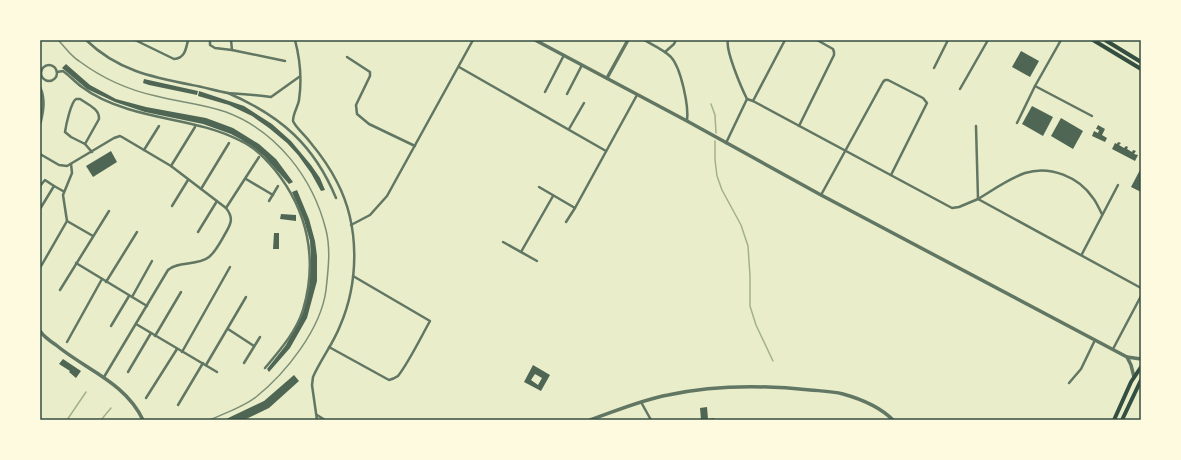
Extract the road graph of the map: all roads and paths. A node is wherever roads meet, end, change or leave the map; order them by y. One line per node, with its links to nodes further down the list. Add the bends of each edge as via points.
1 (86, 40): 37 (street, via 99,52 123,67 154,78)
2 (135, 40): 3 (street, via 174,58 183,55)
3 (188, 40)
4 (210, 40): 20 (street, via 210,45 215,48)
5 (231, 40): 20 (street)
6 (295, 40): 31 (street)
7 (474, 40): 27 (street)
8 (535, 40): 22 (street)
9 (628, 40): 32 (street)
10 (644, 40): 21 (street)
11 (676, 40): 21 (street)
12 (728, 40): 41 (street, via 732,62)
13 (785, 40): 42 (street)
14 (817, 40): 49 (street, via 833,49 834,55)
15 (948, 40): 28 (street)
16 (988, 40): 36 (street)
17 (1061, 40): 34 (street)
18 (1093, 40): 29 (main road)
19 (1105, 40): 25 (main road)
20 (232, 50): 24 (street)
21 (665, 52): 45 (street, via 673,59 678,72 686,99)
22 (564, 55): 26 (street); 38 (street)
23 (347, 57): 56 (street, via 370,72 356,105 356,114 369,124)
24 (285, 61)
25 (1141, 62)
26 (582, 66): 32 (street); 39 (street)
27 (459, 67): 52 (street); 56 (street)
28 (934, 68)
29 (1141, 69)
30 (57, 72): 33 (street, via 57,76 50,81); 33 (street, via 56,68 48,65 42,70); 131 (street, via 63,71 88,91 127,108 206,126 243,141 259,153 282,180 296,200 306,228 309,274 303,310 298,322)
31 (300, 76): 37 (street, via 271,97); 90 (street, via 299,102 293,121 338,182)
32 (607, 78): 40 (street)
33 (42, 79)
34 (1035, 86): 44 (street); 47 (street)
35 (40, 88): 46 (street, via 43,96)
36 (960, 89)
37 (226, 92): 78 (street, via 266,112 290,131 317,163)
38 (545, 92)
39 (568, 94)
40 (637, 95): 45 (street); 59 (street)
41 (747, 100): 42 (street); 54 (street)
42 (752, 101): 49 (street)
43 (584, 103): 52 (street)
44 (1092, 116)
45 (687, 121): 54 (street)
46 (40, 123)
47 (1017, 123)
48 (159, 126): 57 (street)
49 (799, 126): 58 (street)
50 (976, 126): 79 (street)
51 (195, 127): 64 (street)
52 (569, 129): 59 (street)
53 (229, 143): 73 (street)
54 (726, 143): 76 (street)
55 (85, 144): 55 (street, via 99,119 99,114 80,99 76,99 73,101 65,132); 60 (street)
56 (415, 146): 90 (street, via 379,206 370,215)
57 (144, 150): 60 (street, via 120,136); 64 (street)
58 (845, 150): 65 (street); 65 (street, via 885,80 924,98 926,106); 76 (street)
59 (606, 151): 84 (street)
60 (92, 152): 63 (street)
61 (40, 154): 63 (street, via 59,165)
62 (259, 157): 66 (street)
63 (71, 164): 74 (street, via 72,173)
64 (171, 166): 67 (street)
65 (891, 175): 79 (street, via 952,208 968,204)
66 (246, 179): 75 (street); 83 (street)
67 (188, 180): 73 (street); 82 (street)
68 (1118, 185): 87 (street)
69 (40, 186): 70 (street, via 46,180)
70 (54, 186): 74 (street); 85 (street)
71 (278, 186): 75 (street)
72 (539, 187): 77 (street)
73 (201, 189): 80 (street)
74 (63, 191): 88 (street)
75 (272, 195): 81 (street)
76 (821, 195): 119 (street)
77 (553, 196): 84 (street); 95 (street)
78 (336, 198)
79 (978, 198): 87 (street, via 1022,175 1033,171 1049,171 1066,175 1081,184 1094,198); 96 (street)
80 (217, 201): 83 (street); 92 (street)
81 (269, 201)
82 (172, 206)
83 (226, 208): 111 (street, via 231,216 231,222 215,250 199,262 170,268)
84 (574, 208): 89 (street)
85 (40, 209)
86 (109, 211): 93 (street)
87 (1102, 214): 96 (street)
88 (67, 221): 93 (street); 101 (street)
89 (566, 222)
90 (351, 224): 102 (street)
91 (137, 232): 104 (street)
92 (198, 232)
93 (93, 236): 99 (street)
94 (503, 242): 95 (street)
95 (521, 252): 98 (street)
96 (1082, 254): 105 (street)
97 (152, 261): 108 (street)
98 (537, 261)
99 (76, 264): 103 (street); 106 (street)
100 (230, 267): 125 (street)
101 (40, 268)
102 (353, 276): 122 (street, via 346,312); 122 (street, via 430,321 397,377 393,379 389,380)
103 (102, 279): 104 (street); 120 (street)
104 (106, 282): 108 (street)
105 (1141, 288)
106 (60, 290)
107 (181, 292): 117 (street)
108 (131, 296): 111 (street); 113 (street)
109 (1141, 296): 124 (street)
110 (246, 297): 114 (street)
111 (147, 306): 112 (street)
112 (136, 324): 115 (street); 135 (street)
113 (110, 326)
114 (228, 329): 121 (street); 129 (street)
115 (151, 333): 117 (street); 132 (street)
116 (41, 334): 135 (street, via 70,357)
117 (155, 336): 123 (street)
118 (260, 336): 121 (street)
119 (1095, 340): 124 (street); 137 (street, via 1085,362)
120 (68, 342)
121 (254, 346): 128 (street)
122 (329, 347): 141 (street, via 313,377)
123 (177, 349): 125 (street); 138 (street)
124 (1113, 349): 126 (street)
125 (182, 352): 129 (street)
126 (1127, 357): 127 (street); 134 (street)
127 (1141, 359)
128 (244, 362)
129 (204, 364): 133 (street); 140 (street)
130 (1141, 367): 134 (main road)
131 (266, 368)
132 (128, 372)
133 (217, 372)
134 (1137, 375): 148 (main road, via 1122,399)
135 (104, 378): 142 (street, via 126,394)
136 (1141, 380): 149 (main road)
137 (1069, 383)
138 (146, 398)
139 (641, 402): 145 (street); 146 (street); 147 (street, via 709,388 783,387 841,393 878,408)
140 (178, 405)
141 (316, 415): 143 (street); 144 (street)
142 (143, 420)
143 (317, 420)
144 (325, 420)
145 (590, 420)
146 (651, 420)
147 (893, 420)
148 (1114, 420)
149 (1122, 420)

